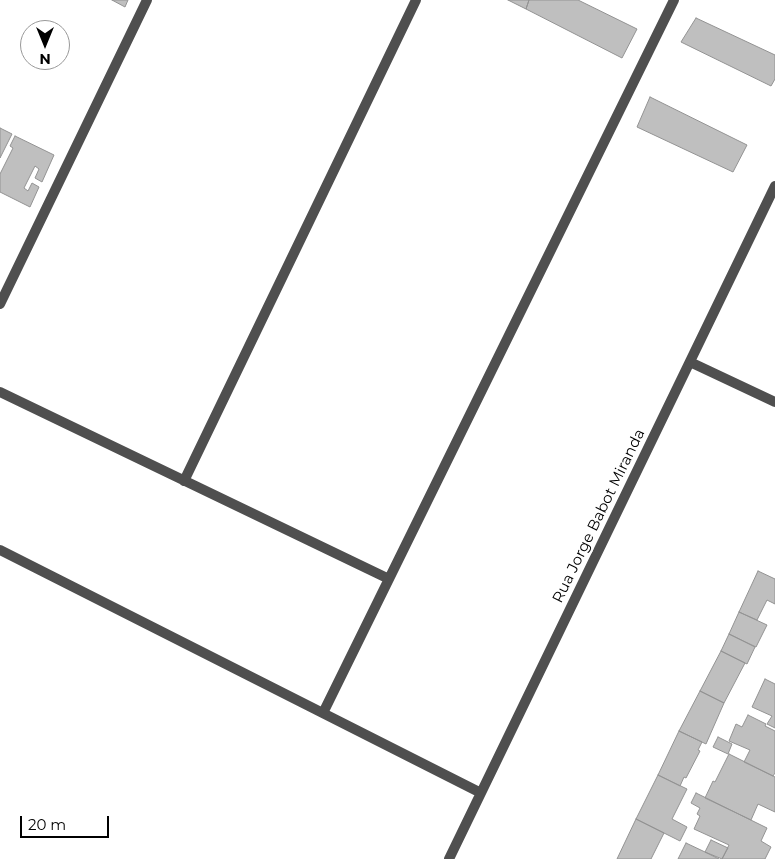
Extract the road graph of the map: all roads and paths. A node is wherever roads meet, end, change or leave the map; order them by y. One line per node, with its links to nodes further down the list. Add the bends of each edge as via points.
1 (147, 0): 5 (street)
2 (416, 0): 9 (street)
3 (674, 0): 11 (street)
4 (775, 186): 6 (street, Rua Jorge Babot Miranda)
5 (0, 304)
6 (690, 362): 8 (street); 13 (street, Rua Jorge Babot Miranda)
7 (0, 392): 9 (street)
8 (775, 402)
9 (184, 481): 11 (street)
10 (0, 550): 12 (street)
11 (389, 579): 12 (street)
12 (323, 713): 13 (street)
13 (482, 792): 14 (street, Rua Jorge Babot Miranda)
14 (449, 859)

